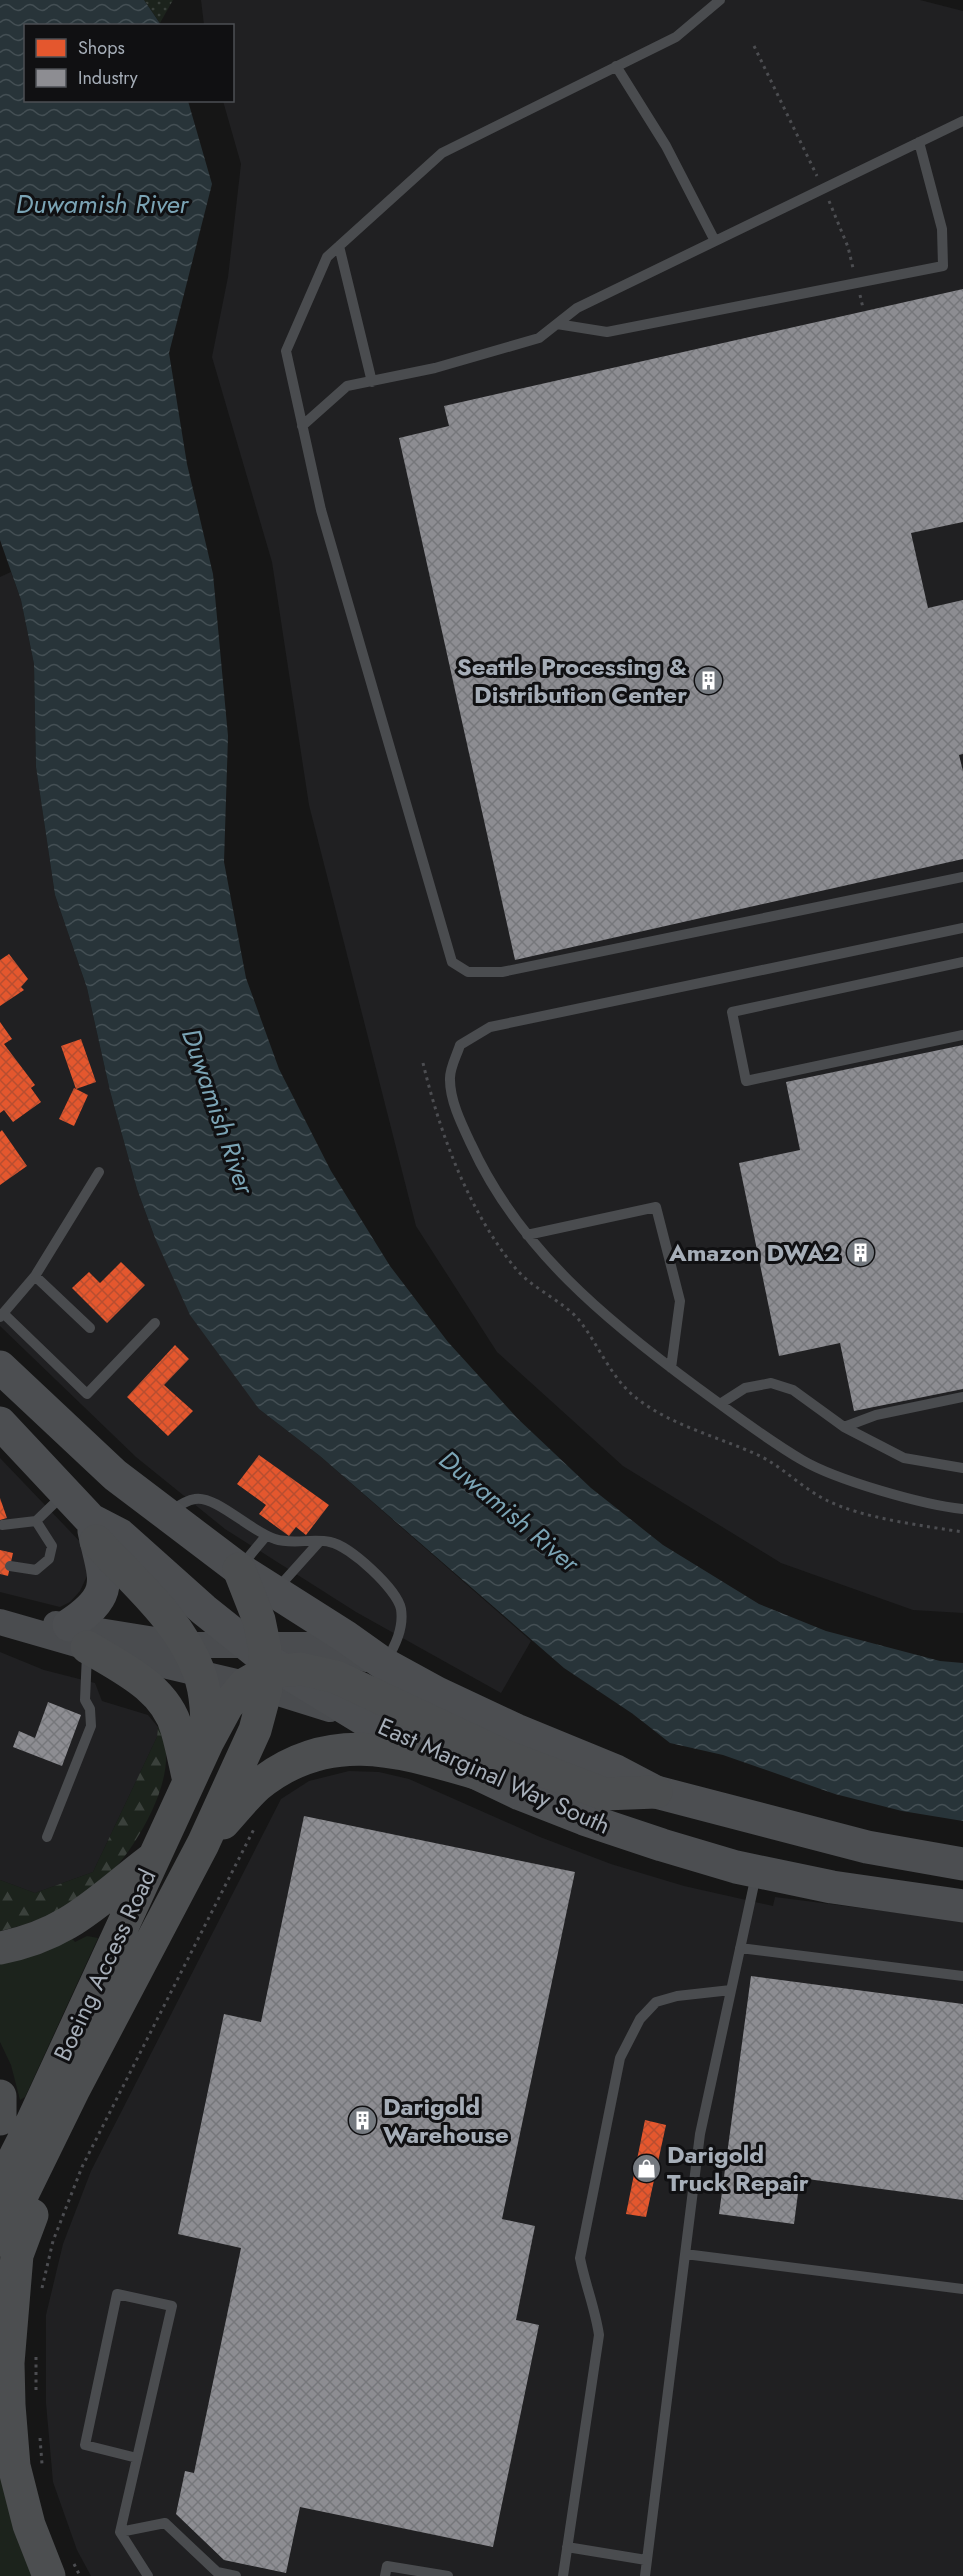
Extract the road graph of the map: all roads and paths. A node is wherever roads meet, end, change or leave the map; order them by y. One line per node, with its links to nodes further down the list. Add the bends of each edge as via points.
1 (720, 0): 3 (lane, via 676,37)
2 (754, 46): 6 (path)
3 (616, 66): 7 (lane, via 666,146); 8 (lane, via 442,153)
4 (963, 121): 5 (lane)
5 (919, 142): 6 (lane); 9 (lane, via 942,229 943,266)
6 (823, 189): 7 (lane); 9 (path, via 848,248)
7 (715, 241): 11 (lane, via 577,308)
8 (339, 246): 12 (lane); 13 (lane, via 327,258 286,351)
9 (857, 283): 10 (path); 11 (lane, via 607,332)
10 (863, 308)
11 (557, 324): 12 (lane, via 539,338)
12 (372, 382): 13 (lane, via 347,386)
13 (302, 426): 14 (lane, via 321,510 452,962 468,972 502,972)
14 (963, 877)
15 (963, 928): 19 (lane, via 490,1027 460,1045 449,1079 460,1122 484,1173)
16 (963, 962): 17 (lane, via 732,1011 746,1081)
17 (963, 1035)
18 (99, 1172): 20 (lane)
19 (527, 1235): 25 (lane, via 574,1288); 25 (lane, via 656,1207 680,1301)
20 (35, 1276): 21 (lane); 23 (lane)
21 (2, 1316): 22 (lane, via 87,1394)
22 (155, 1323)
23 (90, 1328)
24 (0, 1367): 33 (main road, via 115,1474)
25 (672, 1368): 27 (lane)
26 (963, 1397): 29 (lane, via 876,1415)
27 (720, 1404): 29 (lane, via 745,1388 771,1383 793,1390); 32 (lane, via 803,1461 843,1478)
28 (0, 1423): 31 (main road)
29 (844, 1426): 30 (lane, via 904,1458)
30 (963, 1468)
31 (66, 1493): 34 (lane); 36 (main road)
32 (963, 1509)
33 (165, 1514): 37 (lane, via 192,1499 202,1498 213,1501); 40 (main road)
34 (36, 1521): 35 (lane); 39 (lane, via 52,1546 49,1559 36,1570)
35 (1, 1523)
36 (94, 1531): 43 (main road, via 105,1572 103,1590); 44 (highway, via 172,1623); 46 (main road, East Marginal Way South, via 120,1535)
37 (266, 1536): 38 (lane); 40 (lane)
38 (320, 1541): 41 (lane); 45 (lane, via 331,1542 356,1556 393,1594 401,1609 400,1632)
39 (10, 1566)
40 (239, 1569): 41 (main road); 46 (highway, via 259,1620)
41 (274, 1593): 45 (main road)
42 (0, 1622): 43 (street)
43 (78, 1636): 44 (street); 49 (highway, via 143,1682 165,1705 177,1730); 52 (lane, via 91,1726)
44 (193, 1659): 46 (street); 46 (street); 47 (highway, via 206,1708)
45 (384, 1664): 46 (street, via 319,1645); 50 (main road, via 516,1730)
46 (262, 1666): 47 (highway, Boeing Access Road, via 224,1712); 48 (main road, East Marginal Way South, via 364,1720); 50 (highway, via 336,1677 500,1754 604,1794); 53 (highway, via 255,1730)
47 (207, 1743): 49 (highway, Boeing Access Road)
48 (483, 1775): 53 (highway, via 404,1752 366,1748 322,1753 280,1770 256,1787); 56 (main road, East Marginal Way South, via 584,1819)
49 (189, 1781): 54 (highway, Boeing Access Road)
50 (656, 1792): 55 (main road, via 867,1847)
51 (256, 1825): 69 (path, via 82,2167 53,2241)
52 (47, 1837)
53 (203, 1844): 62 (highway, Boeing Access Road)
54 (155, 1857): 58 (highway, via 64,1927 25,1943); 65 (highway, Boeing Access Road)
55 (963, 1864)
56 (757, 1872): 57 (main road, East Marginal Way South); 59 (lane)
57 (963, 1906)
58 (0, 1948)
59 (740, 1948): 60 (lane); 61 (lane)
60 (963, 1976)
61 (731, 1990): 67 (lane, via 700,2134); 76 (lane, via 656,2002 639,2019 620,2058 580,2258 600,2335)
62 (74, 2089): 66 (highway, Boeing Access Road); 78 (highway, via 17,2255 8,2362 14,2466 29,2525)
63 (0, 2096): 64 (highway)
64 (0, 2119)
65 (0, 2186)
66 (0, 2240)
67 (685, 2254): 68 (lane); 77 (lane)
68 (963, 2289)
69 (41, 2293)
70 (36, 2348): 71 (path)
71 (36, 2404)
72 (39, 2427): 74 (path)
73 (137, 2458): 73 (lane, via 172,2306 117,2294 85,2445); 75 (lane)
74 (43, 2472)
75 (120, 2532): 80 (lane); 81 (lane, via 165,2523 217,2572)
76 (567, 2547): 77 (lane); 84 (lane)
77 (646, 2560): 85 (lane)
78 (61, 2568): 79 (path)
79 (80, 2576)
80 (148, 2576)
81 (236, 2576)
82 (384, 2576): 83 (lane, via 387,2566)
83 (448, 2576)
84 (563, 2576)
85 (645, 2576)

